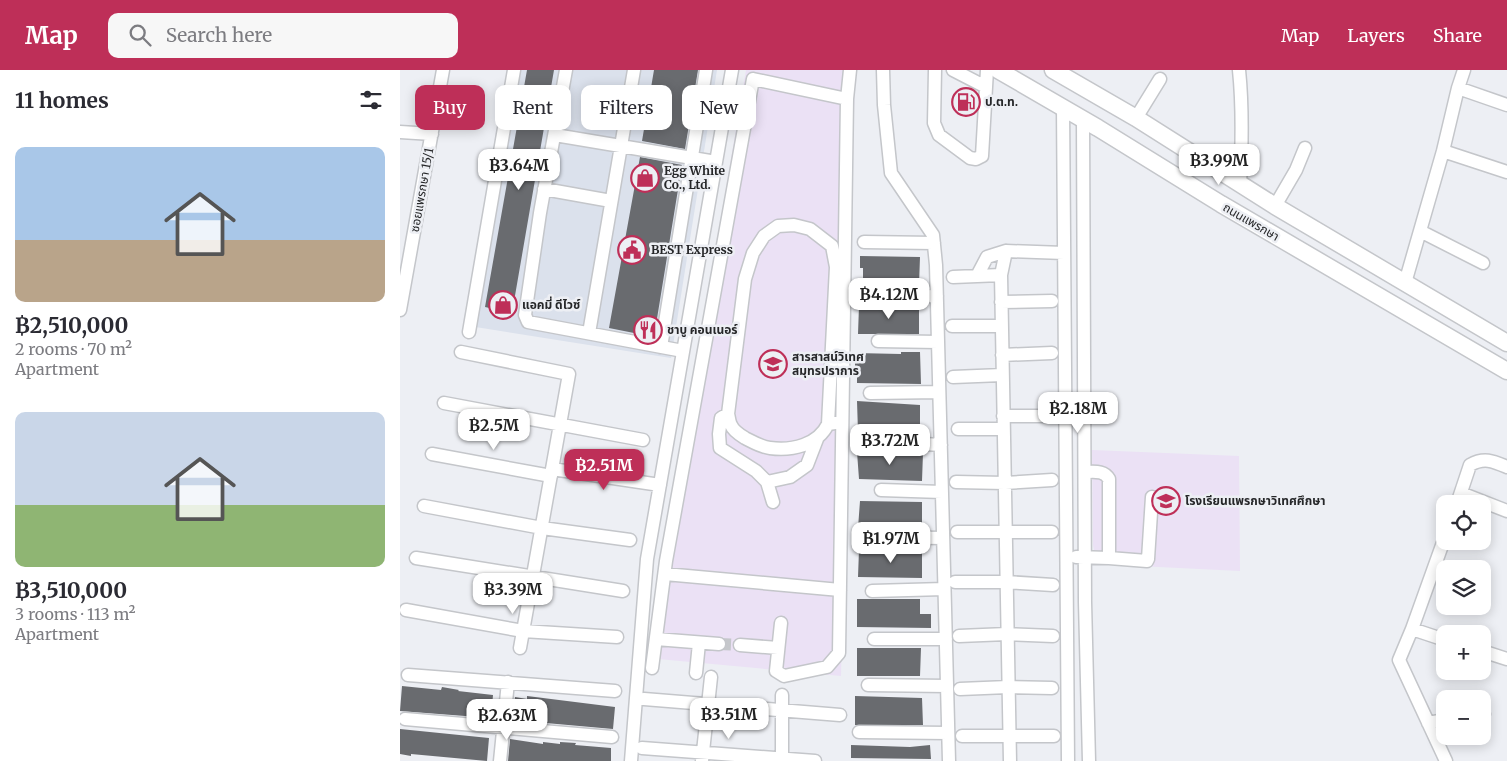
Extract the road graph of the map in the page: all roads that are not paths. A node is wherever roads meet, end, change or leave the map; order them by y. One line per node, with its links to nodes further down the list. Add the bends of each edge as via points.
1 (443, 70): 26 (street, ซอยแพรกษา 15/1)
2 (514, 70): 57 (street)
3 (566, 70): 27 (street)
4 (634, 70): 28 (street)
5 (706, 70): 31 (street)
6 (732, 70): 32 (street)
7 (850, 70): 20 (street)
8 (883, 70): 42 (street, via 891,173 933,235)
9 (935, 70): 18 (street, via 934,123 938,135 970,158 982,156)
10 (953, 70): 18 (street)
11 (987, 70): 18 (street)
12 (998, 70): 22 (main road, ถนนแพรกษา)
13 (1239, 70): 35 (street)
14 (1464, 70): 19 (street)
15 (1058, 71): 23 (main road, ถนนแพรกษา)
16 (754, 74): 20 (street); 113 (street)
17 (1160, 79): 23 (street)
18 (986, 87)
19 (1458, 88): 21 (street); 30 (street)
20 (847, 99): 75 (street)
21 (1507, 105)
22 (1063, 107): 24 (main road, ถนนแพรกษา); 44 (street)
23 (1136, 118): 33 (main road, ถนนแพรกษา)
24 (1083, 119): 37 (main road, ถนนแพรกษา); 87 (street)
25 (400, 132): 26 (street)
26 (432, 134): 54 (street, ซอยแพรกษา 15/1)
27 (555, 135): 28 (street); 36 (street)
28 (622, 147): 31 (street); 38 (street)
29 (1305, 148): 39 (street)
30 (1444, 151): 34 (street); 40 (street)
31 (691, 158): 32 (street); 62 (street)
32 (716, 162): 63 (street)
33 (1212, 166): 35 (main road, ถนนแพรกษา); 37 (main road)
34 (1507, 172)
35 (1240, 184): 39 (main road, ถนนแพรกษา)
36 (544, 189): 38 (street); 58 (street, via 525,315 528,322)
37 (1199, 191): 67 (main road, ถนนแพรกษา)
38 (611, 202): 58 (street)
39 (1275, 206): 49 (main road, ถนนแพรกษา)
40 (1420, 231): 45 (street); 49 (street)
41 (864, 242): 42 (street)
42 (934, 243): 50 (street)
43 (1006, 251): 44 (street); 46 (street); 47 (street, via 987,257)
44 (1064, 253): 74 (street)
45 (1483, 263)
46 (1001, 275): 47 (street); 53 (street)
47 (977, 276): 48 (street)
48 (953, 277)
49 (1405, 283): 61 (main road, ถนนแพรกษา)
50 (937, 296): 51 (street); 60 (street)
51 (873, 297)
52 (1052, 301): 53 (street)
53 (1001, 302): 56 (street)
54 (400, 310)
55 (952, 326): 56 (street)
56 (1002, 326): 66 (street)
57 (469, 332)
58 (589, 334): 62 (street)
59 (878, 342): 60 (street)
60 (938, 342): 70 (street)
61 (1507, 343)
62 (661, 347): 63 (street)
63 (683, 351): 92 (street)
64 (461, 352): 77 (street, via 569,374)
65 (1052, 354): 66 (street)
66 (1002, 355): 68 (street)
67 (1507, 371)
68 (1002, 375): 69 (street); 76 (street)
69 (953, 377)
70 (940, 392): 71 (street); 83 (street)
71 (870, 394)
72 (444, 403): 77 (street)
73 (728, 414): 78 (street, via 745,279 753,253 764,236 778,226 794,225 810,228 832,246 836,267); 80 (street, via 731,426 739,434 769,448 794,448); 89 (street, via 721,418 720,448)
74 (1064, 416): 76 (street); 109 (street)
75 (842, 422): 78 (street); 118 (street)
76 (1003, 423): 79 (street); 91 (street)
77 (560, 424): 81 (street); 86 (street)
78 (828, 424): 80 (street)
79 (958, 429)
80 (817, 439): 89 (street, via 807,466 790,477)
81 (643, 440)
82 (874, 441): 83 (street)
83 (941, 444): 94 (street)
84 (432, 454): 86 (street)
85 (1507, 467): 95 (street, via 1489,460 1470,465)
86 (551, 472): 92 (street); 101 (street)
87 (1087, 472): 111 (street); 112 (street, via 1102,473 1109,479)
88 (1052, 480): 91 (street)
89 (767, 482): 97 (street)
90 (956, 482): 91 (street)
91 (1004, 483): 102 (street)
92 (660, 485): 170 (street, via 647,559)
93 (881, 490): 94 (street)
94 (942, 492): 106 (street)
95 (1460, 495)
96 (1152, 497): 112 (street, via 1147,561)
97 (773, 502)
98 (424, 506): 101 (street)
99 (1491, 507): 100 (street)
100 (1507, 511)
101 (542, 528): 107 (street); 114 (street)
102 (1005, 531): 103 (street); 104 (street); 115 (street)
103 (957, 532)
104 (1052, 532)
105 (874, 537): 106 (street)
106 (943, 538): 117 (street)
107 (630, 540)
108 (1440, 550): 123 (street)
109 (1066, 557): 111 (street); 174 (street)
110 (416, 558): 114 (street)
111 (1087, 558): 112 (street); 175 (street)
112 (1109, 558)
113 (665, 574): 118 (street); 130 (street)
114 (532, 577): 119 (street); 124 (street)
115 (1006, 582): 116 (street); 117 (street); 125 (street)
116 (1053, 584)
117 (950, 586): 120 (street); 132 (street)
118 (840, 590): 137 (street, via 839,653 826,667 784,676 776,670)
119 (623, 591)
120 (872, 591)
121 (406, 610): 124 (street)
122 (781, 623): 137 (street)
123 (1412, 629): 129 (street); 158 (street, via 1399,660)
124 (523, 631): 128 (street); 136 (street)
125 (1007, 634): 126 (street); 127 (street); 147 (street)
126 (960, 636)
127 (1053, 636)
128 (617, 637)
129 (1436, 637)
130 (656, 639): 133 (street); 140 (street)
131 (874, 639): 132 (street)
132 (946, 639): 146 (street)
133 (699, 643): 134 (street); 141 (street)
134 (719, 644)
135 (740, 645): 137 (street)
136 (520, 648)
137 (778, 648)
138 (1491, 654): 139 (street)
139 (1507, 659)
140 (652, 668)
141 (696, 673)
142 (408, 675): 144 (street)
143 (711, 677): 153 (street)
144 (508, 682): 150 (street); 159 (street)
145 (868, 685): 146 (street)
146 (947, 686): 161 (street)
147 (1008, 687): 148 (street); 149 (street); 162 (street)
148 (1052, 688)
149 (960, 689)
150 (615, 691)
151 (782, 696): 154 (street)
152 (644, 699): 153 (street)
153 (709, 704): 154 (street); 167 (street)
154 (781, 710): 155 (street); 168 (street)
155 (840, 715)
156 (405, 719): 159 (street)
157 (1436, 722): 158 (street)
158 (1428, 723): 176 (street)
159 (503, 726): 165 (street); 169 (street)
160 (859, 732): 161 (street)
161 (948, 734): 172 (street)
162 (1009, 735): 163 (street); 164 (street); 173 (street)
163 (962, 736)
164 (1054, 736)
165 (612, 737)
166 (642, 748): 167 (street)
167 (703, 757): 168 (street)
168 (782, 759): 171 (street)
169 (500, 761)
170 (631, 761)
171 (815, 761)
172 (949, 761)
173 (1010, 761)
174 (1068, 761)
175 (1089, 761)
176 (1446, 761)

